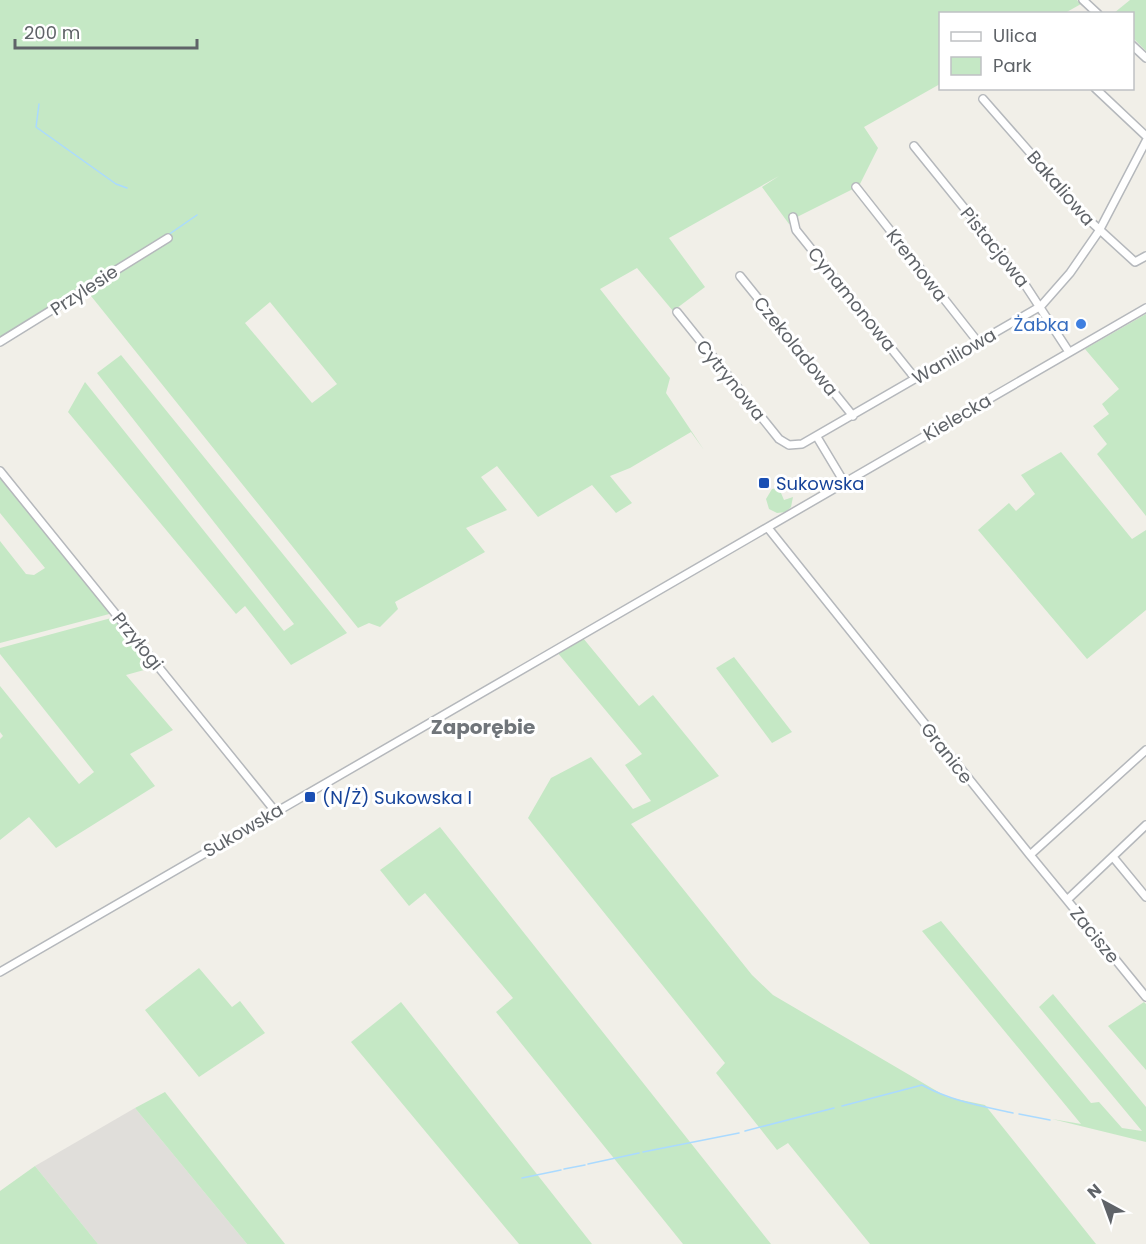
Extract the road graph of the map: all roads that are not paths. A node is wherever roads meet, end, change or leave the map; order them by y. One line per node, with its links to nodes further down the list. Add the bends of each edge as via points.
1 (1083, 0): 2 (street)
2 (1096, 12)
3 (1134, 47): 4 (street)
4 (1146, 58)
5 (1097, 90): 7 (street)
6 (983, 99): 12 (street, Bakaliowa)
7 (1146, 136)
8 (1146, 141): 12 (street, Waniliowa)
9 (914, 146): 16 (street, Pistacjowa)
10 (856, 188): 20 (street, Kremowa)
11 (793, 217): 22 (street, Cynamonowa, via 796,230)
12 (1099, 231): 14 (street, Bakaliowa, via 1135,262); 16 (street, Waniliowa)
13 (168, 238): 19 (street, Przylesie)
14 (1146, 256)
15 (740, 276): 23 (street, Czekoladowa)
16 (1041, 306): 20 (street, Waniliowa); 21 (street, Pistacjowa)
17 (1146, 308): 21 (street, Kielecka)
18 (676, 312): 25 (street, Cytrynowa, via 779,439)
19 (0, 342)
20 (978, 342): 22 (street, Waniliowa)
21 (1069, 352): 27 (street, Kielecka)
22 (915, 378): 23 (street, Waniliowa)
23 (853, 416): 24 (street, Waniliowa)
24 (817, 437): 25 (street, Waniliowa); 27 (street)
25 (789, 445)
26 (0, 471): 30 (street, Przyłogi)
27 (844, 482): 28 (street, Kielecka)
28 (768, 528): 30 (street, Sukowska); 32 (street, Granice)
29 (1146, 750): 32 (street)
30 (275, 811): 36 (street, Sukowska)
31 (1146, 825): 33 (street, Zacisze)
32 (1030, 855): 35 (street, Zacisze)
33 (1113, 857): 34 (street); 35 (street, Zacisze)
34 (1146, 897)
35 (1067, 900): 37 (street, Zacisze)
36 (0, 972)
37 (1146, 996)

